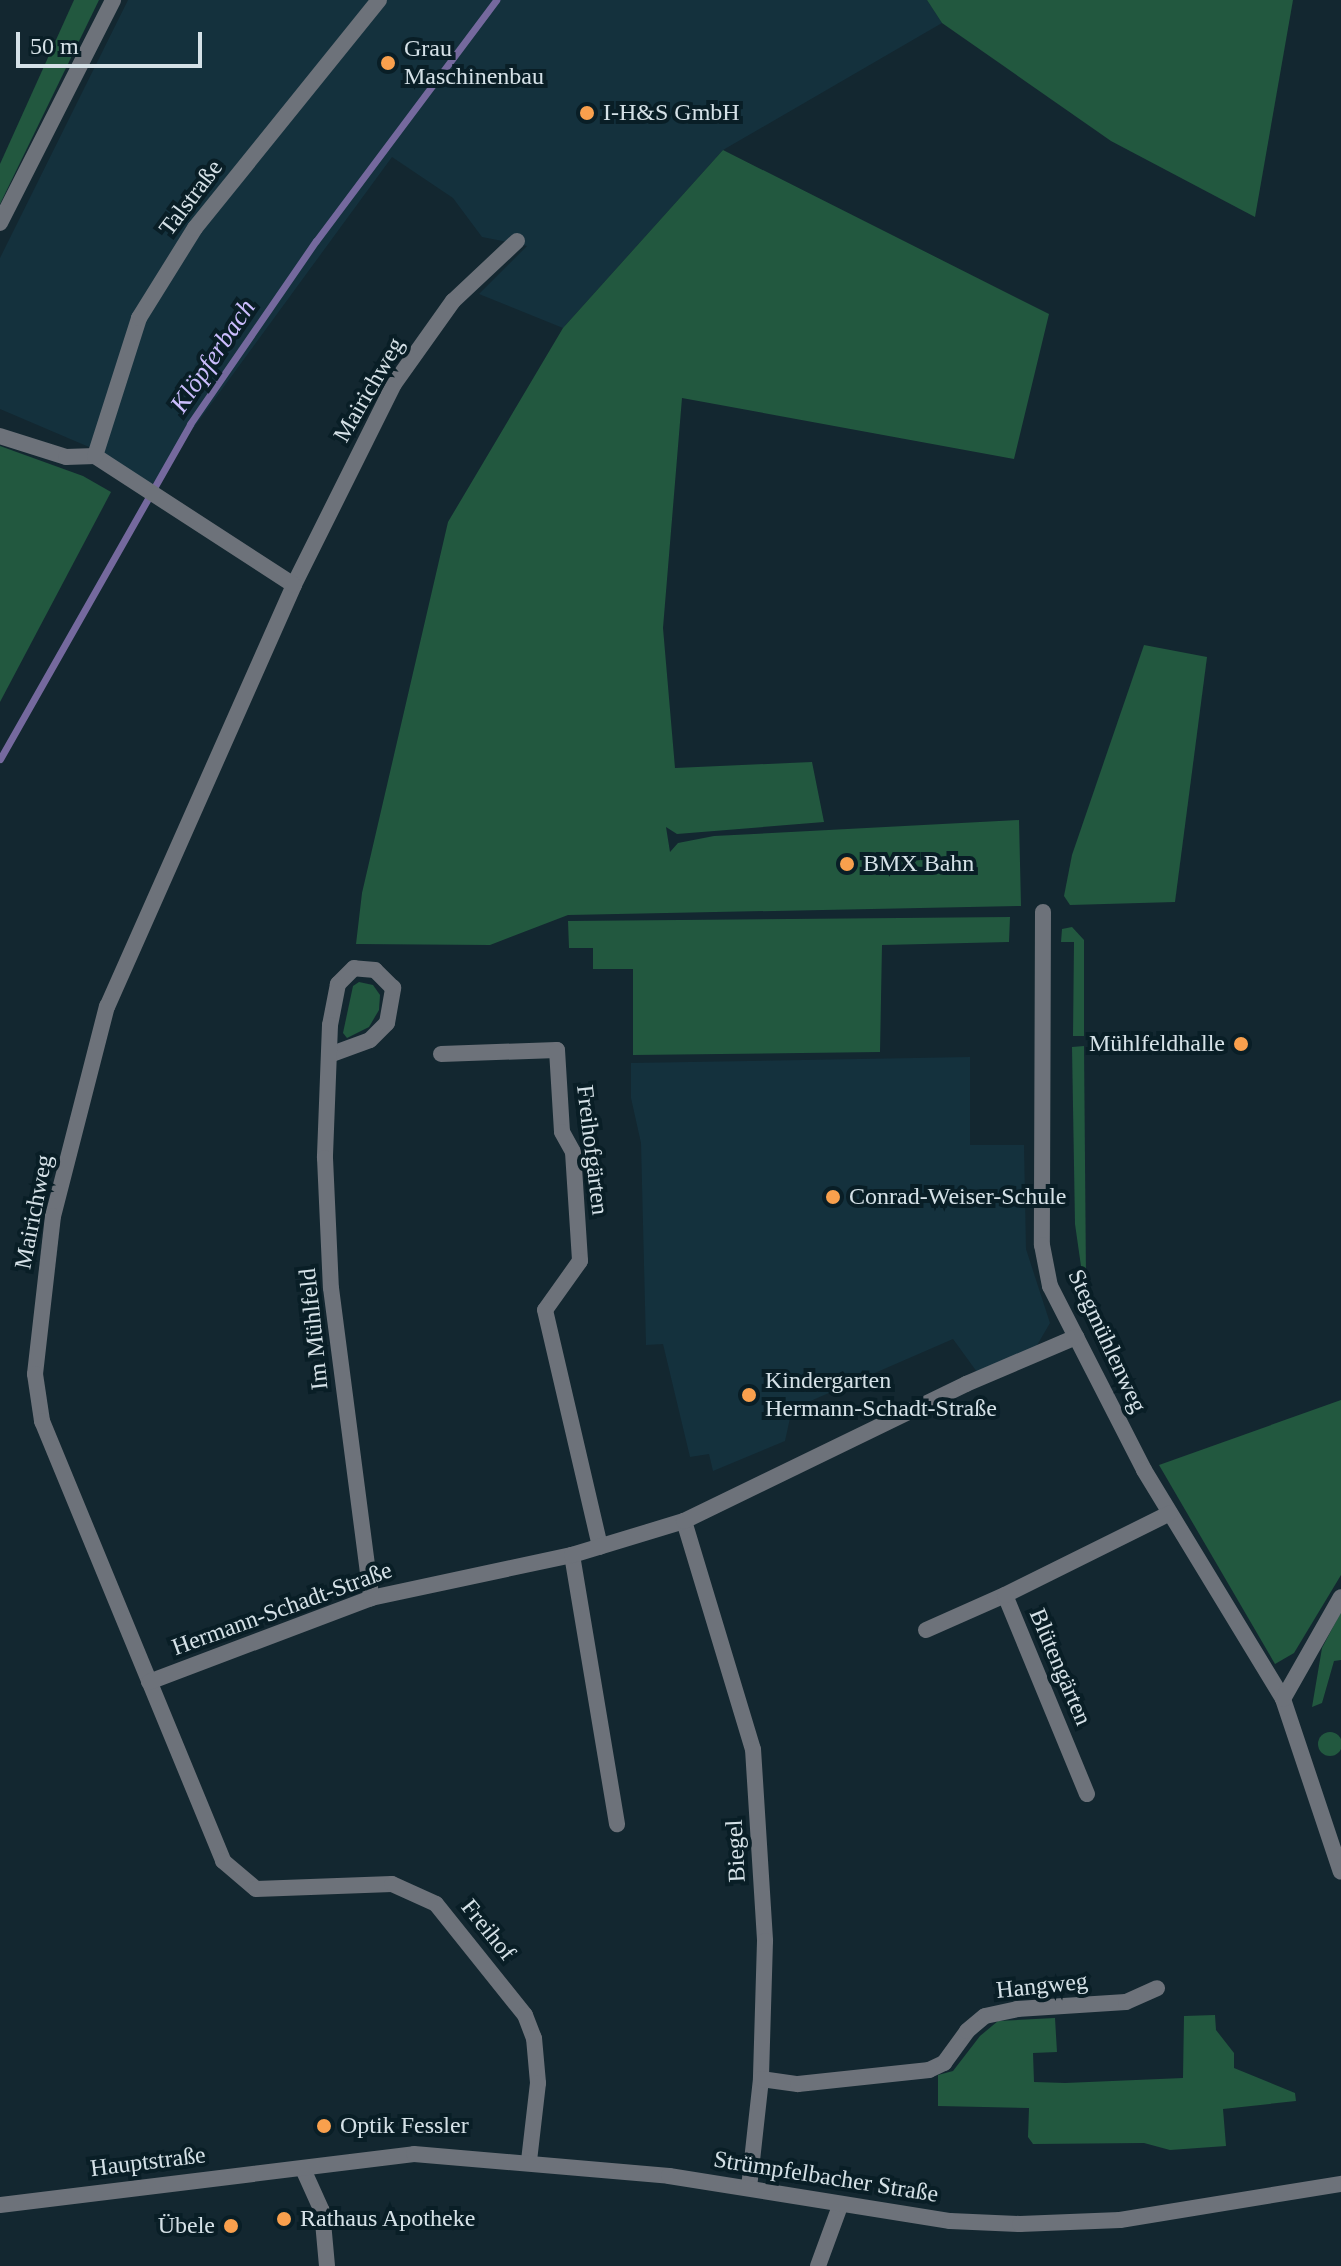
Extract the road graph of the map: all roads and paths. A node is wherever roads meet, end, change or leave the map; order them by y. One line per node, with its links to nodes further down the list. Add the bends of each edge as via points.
1 (113, 0): 3 (street)
2 (379, 0): 6 (street, Talstraße, via 195,228 139,318)
3 (0, 223)
4 (517, 241): 7 (street, Mairichweg, via 453,301 394,384)
5 (0, 436): 6 (street, via 66,457)
6 (95, 456): 7 (street)
7 (294, 585): 20 (street, Mairichweg, via 107,1006 53,1216 35,1374 42,1421)
8 (1043, 912): 11 (street, Stegmühlenweg, via 1042,1245 1050,1286)
9 (332, 1054): 9 (street, Im Mühlfeld, via 370,1040 387,1023 393,988 375,970 354,968 338,984 330,1025); 18 (street, Im Mühlfeld, via 325,1158 331,1288)
10 (441, 1054): 14 (street, Freihofgärten, via 557,1050 562,1132 573,1152 580,1261 545,1310)
11 (1076, 1337): 12 (street, Stegmühlenweg); 13 (street, Hermann-Schadt-Straße, via 966,1384)
12 (1170, 1513): 16 (street, Blütengärten); 21 (street, Stegmühlenweg)
13 (684, 1521): 14 (street, Hermann-Schadt-Straße); 27 (street, Biegel, via 753,1749 765,1941)
14 (600, 1547): 15 (street, Hermann-Schadt-Straße)
15 (572, 1555): 18 (street, Hermann-Schadt-Straße); 23 (street)
16 (1005, 1595): 19 (street); 22 (street, Blütengärten)
17 (1341, 1597): 21 (street)
18 (371, 1598): 20 (street, Hermann-Schadt-Straße)
19 (926, 1630)
20 (149, 1682): 25 (street, Mairichweg, via 223,1861)
21 (1283, 1699): 24 (street, Stegmühlenweg)
22 (1087, 1794)
23 (617, 1824)
24 (1341, 1872)
25 (256, 1889): 28 (street, Freihof, via 392,1884 436,1904 525,2015 534,2038 538,2083)
26 (1157, 1988): 27 (street, Hangweg, via 1126,2002 985,2016 944,2063 929,2070 798,2084)
27 (761, 2079): 31 (street, Biegel)
28 (529, 2161): 29 (street, Strümpfelbacher Straße, via 414,2154 360,2157); 31 (street, Strümpfelbacher Straße)
29 (303, 2169): 32 (street, Hauptstraße); 34 (street, via 322,2211)
30 (1341, 2184): 33 (street, Strümpfelbacher Straße, via 1120,2220 950,2221)
31 (749, 2187): 33 (street, Strümpfelbacher Straße)
32 (0, 2205)
33 (840, 2206): 35 (street)
34 (327, 2266)
35 (818, 2266)

